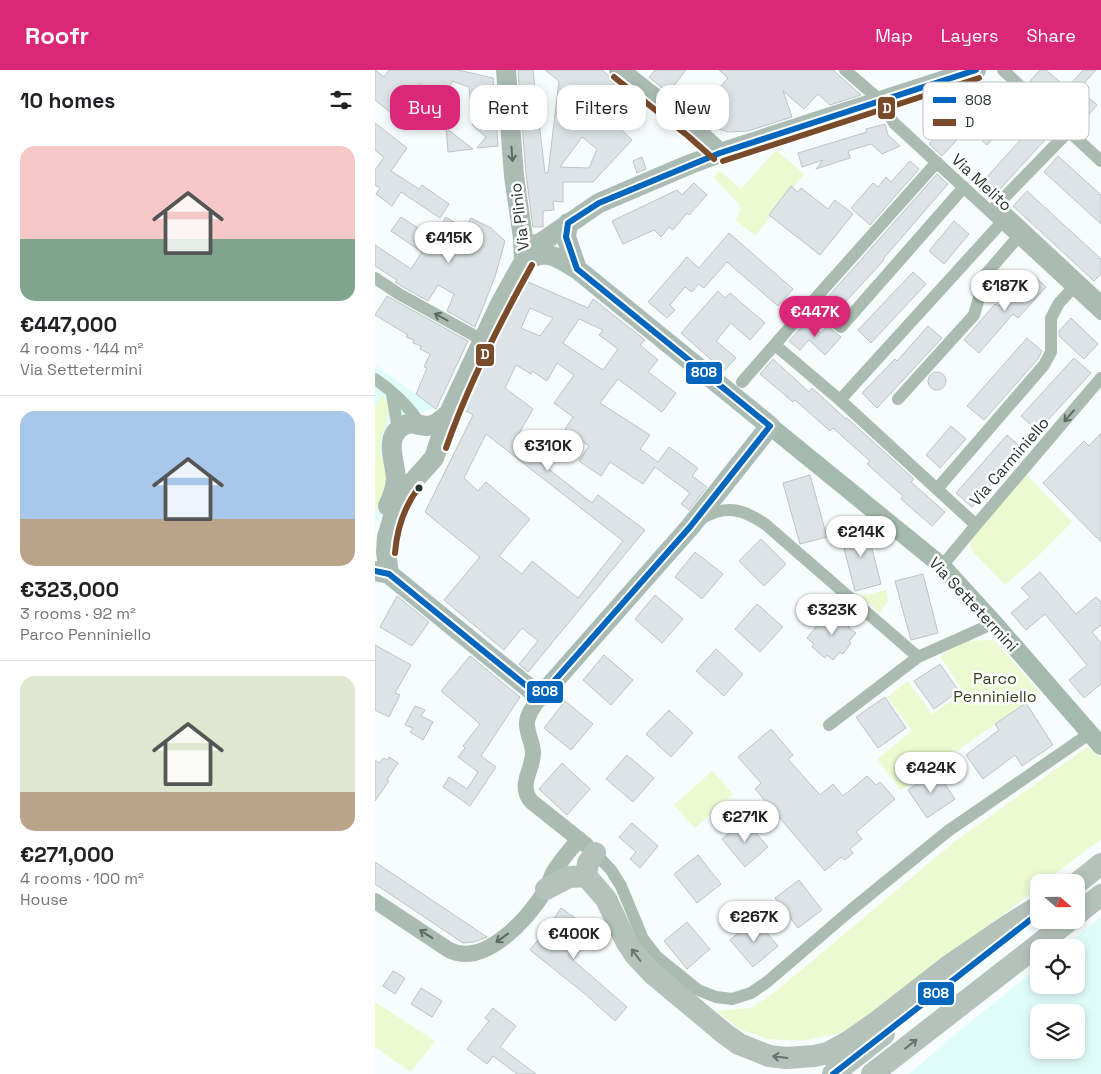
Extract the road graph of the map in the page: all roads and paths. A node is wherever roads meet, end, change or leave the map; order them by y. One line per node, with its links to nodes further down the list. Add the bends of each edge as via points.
1 (506, 70): 20 (main road, Via Plinio, one-way to 20, via 514,176)
2 (619, 70): 12 (main road)
3 (845, 70): 9 (street, Via Melito)
4 (976, 70): 6 (main road)
5 (1003, 70): 7 (street)
6 (938, 82)
7 (1016, 82)
8 (923, 87): 9 (main road)
9 (880, 100): 12 (main road); 14 (street, Via Melito, via 894,123)
10 (1060, 140): 16 (street)
11 (1079, 140): 13 (street)
12 (720, 152): 18 (main road, via 599,203)
13 (1101, 161)
14 (937, 162): 15 (street, Via Melito); 26 (street)
15 (964, 187): 16 (street, Via Melito); 26 (street, via 841,327)
16 (994, 208): 17 (street, Via Melito); 25 (street)
17 (1002, 222): 19 (street, Via Melito); 35 (street)
18 (568, 223): 20 (main road, via 548,239 533,245); 22 (main road, via 566,237)
19 (1018, 237): 24 (street, Via Melito); 34 (street, via 986,274 974,315)
20 (523, 238): 21 (main road, Via Plinio)
21 (524, 261): 22 (main road, Via Settetermini, via 544,254); 28 (main road, Via Plinio)
22 (577, 269): 38 (main road, Via Settetermini)
23 (375, 278): 28 (street, one-way to 23)
24 (1073, 288): 27 (street, Via Melito); 40 (street, via 1051,318 1051,352 1044,365)
25 (1101, 301)
26 (813, 302): 29 (street)
27 (1101, 314)
28 (484, 341): 36 (main road, Via Plinio)
29 (775, 345): 32 (street); 35 (street)
30 (1101, 378): 41 (street, Via Carminiello, one-way to 41)
31 (375, 379): 33 (street)
32 (742, 382)
33 (393, 394): 37 (street); 39 (street)
34 (898, 399)
35 (840, 400): 40 (street)
36 (449, 413): 37 (main road, via 435,424); 45 (main road, Via Plinio, via 434,454 403,494 395,510)
37 (423, 424): 39 (main road, via 412,423)
38 (770, 426): 42 (main road); 44 (main road, Via Settetermini)
39 (398, 429): 43 (main road, via 391,442 396,481)
40 (937, 489): 41 (street)
41 (975, 525): 44 (street, Via Carminiello)
42 (691, 527): 47 (street, via 711,513 723,510 751,514); 48 (main road)
43 (375, 535)
44 (942, 566): 46 (main road, Via Settetermini)
45 (382, 572): 48 (main road)
46 (994, 623): 47 (street); 50 (main road, Via Settetermini)
47 (918, 657): 49 (street)
48 (540, 697): 52 (street, via 527,722 533,754 525,794)
49 (829, 725)
50 (1089, 734): 51 (main road, Via Settetermini); 52 (street, via 947,831 767,982 751,993 732,999 698,990 657,957 643,939 611,870)
51 (1101, 746)
52 (587, 846): 54 (highway); 56 (street, via 553,874)
53 (1101, 864): 55 (highway)
54 (586, 876): 56 (highway, via 569,877); 60 (highway, one-way to 54, via 950,965 848,1042 828,1053 786,1058 763,1054 739,1044 653,974 635,955 606,899)
55 (1085, 877)
56 (546, 889): 58 (street, one-way to 58, via 508,934 491,946 469,955 449,950)
57 (1101, 895): 59 (highway)
58 (375, 901)
59 (1085, 908)
60 (1030, 912)
61 (1030, 920): 63 (highway)
62 (1058, 929): 64 (highway, one-way to 62)
63 (833, 1074)
64 (872, 1074)

